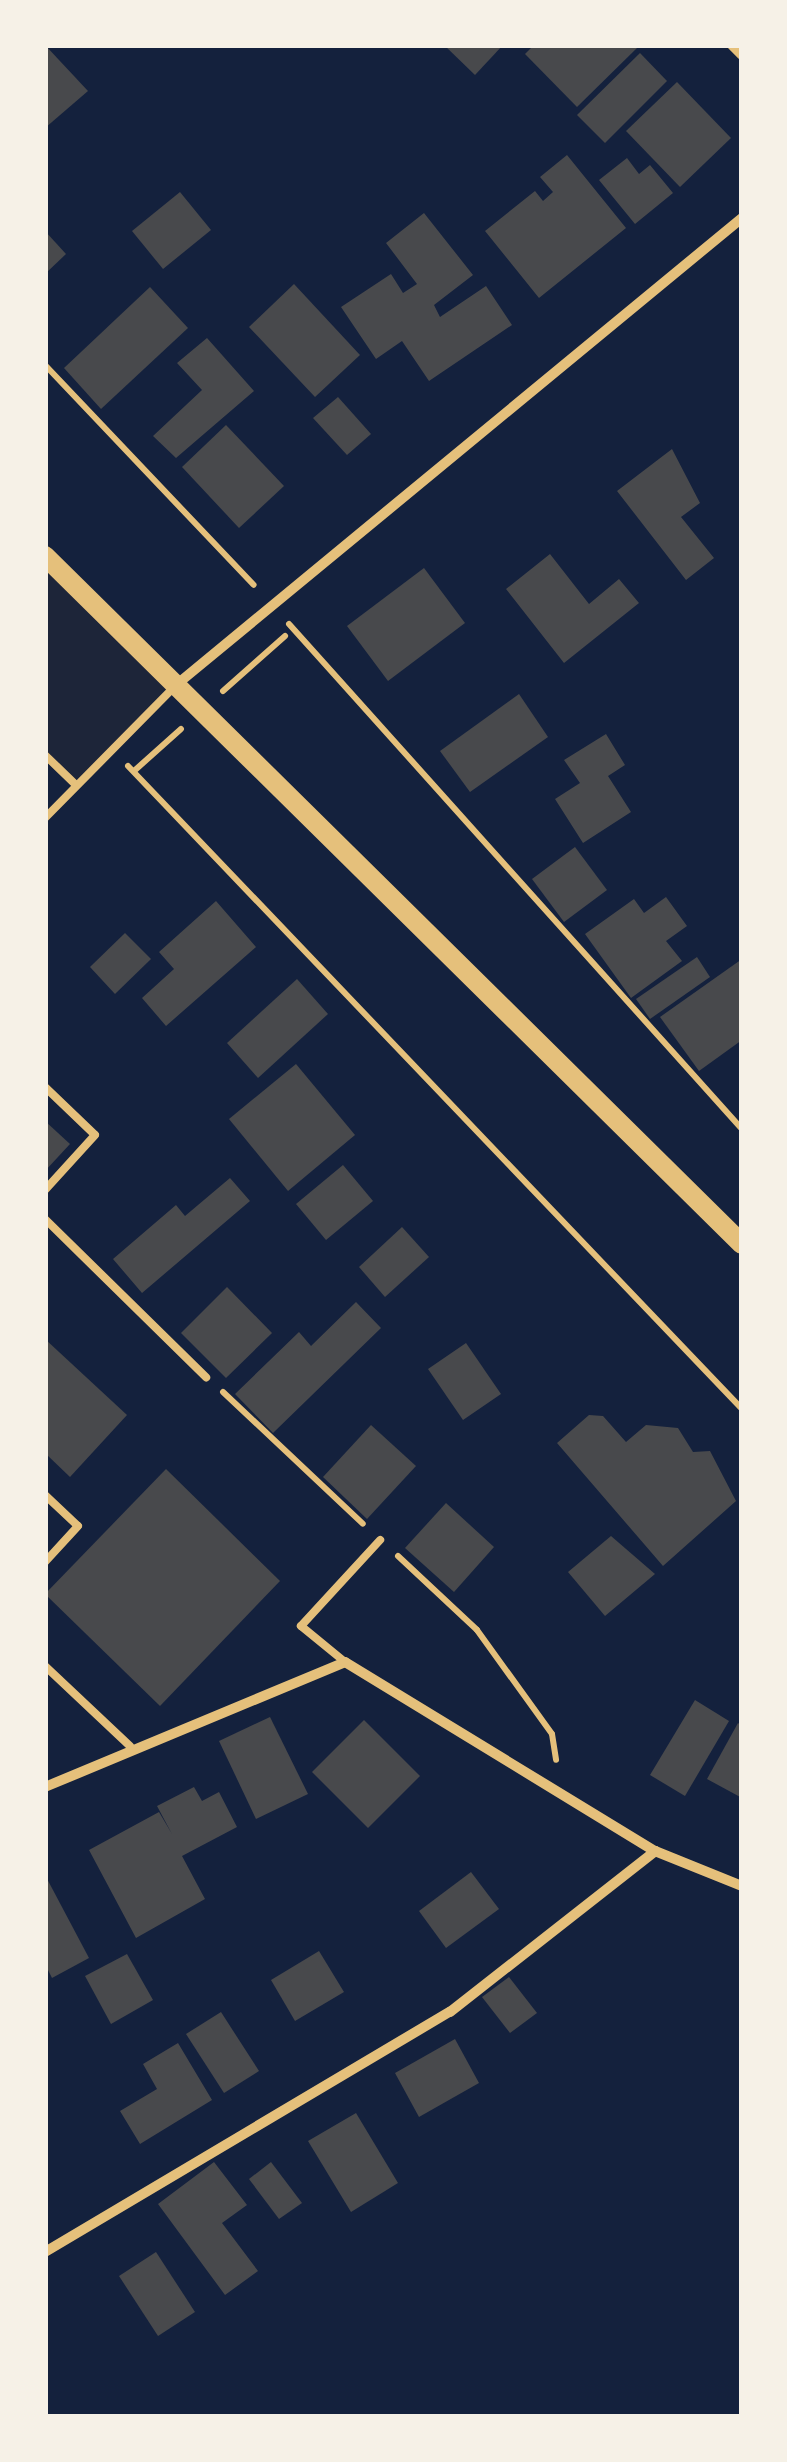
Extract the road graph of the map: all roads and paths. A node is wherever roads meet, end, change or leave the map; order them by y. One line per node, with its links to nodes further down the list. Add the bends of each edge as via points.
1 (732, 45): 2 (street)
2 (742, 54)
3 (742, 218): 6 (street)
4 (45, 365): 6 (path)
5 (45, 556): 7 (main road)
6 (270, 603): 7 (street); 13 (path)
7 (176, 685): 8 (lane); 16 (main road)
8 (111, 747): 10 (lane); 18 (path)
9 (45, 755): 10 (lane)
10 (76, 785): 11 (lane)
11 (45, 818)
12 (45, 1087): 14 (lane, via 94,1135)
13 (742, 1129)
14 (45, 1190)
15 (45, 1219): 17 (lane)
16 (742, 1244)
17 (206, 1377): 20 (path)
18 (742, 1408)
19 (45, 1495): 21 (lane, via 78,1526)
20 (380, 1540): 22 (lane, via 301,1626); 26 (path, via 477,1630 529,1697 552,1734)
21 (45, 1562)
22 (345, 1662): 24 (street); 26 (street)
23 (45, 1666): 24 (lane)
24 (130, 1746): 25 (street)
25 (45, 1787)
26 (562, 1791): 27 (street)
27 (655, 1852): 28 (street); 29 (street, via 450,2012)
28 (742, 1886)
29 (45, 2252)

